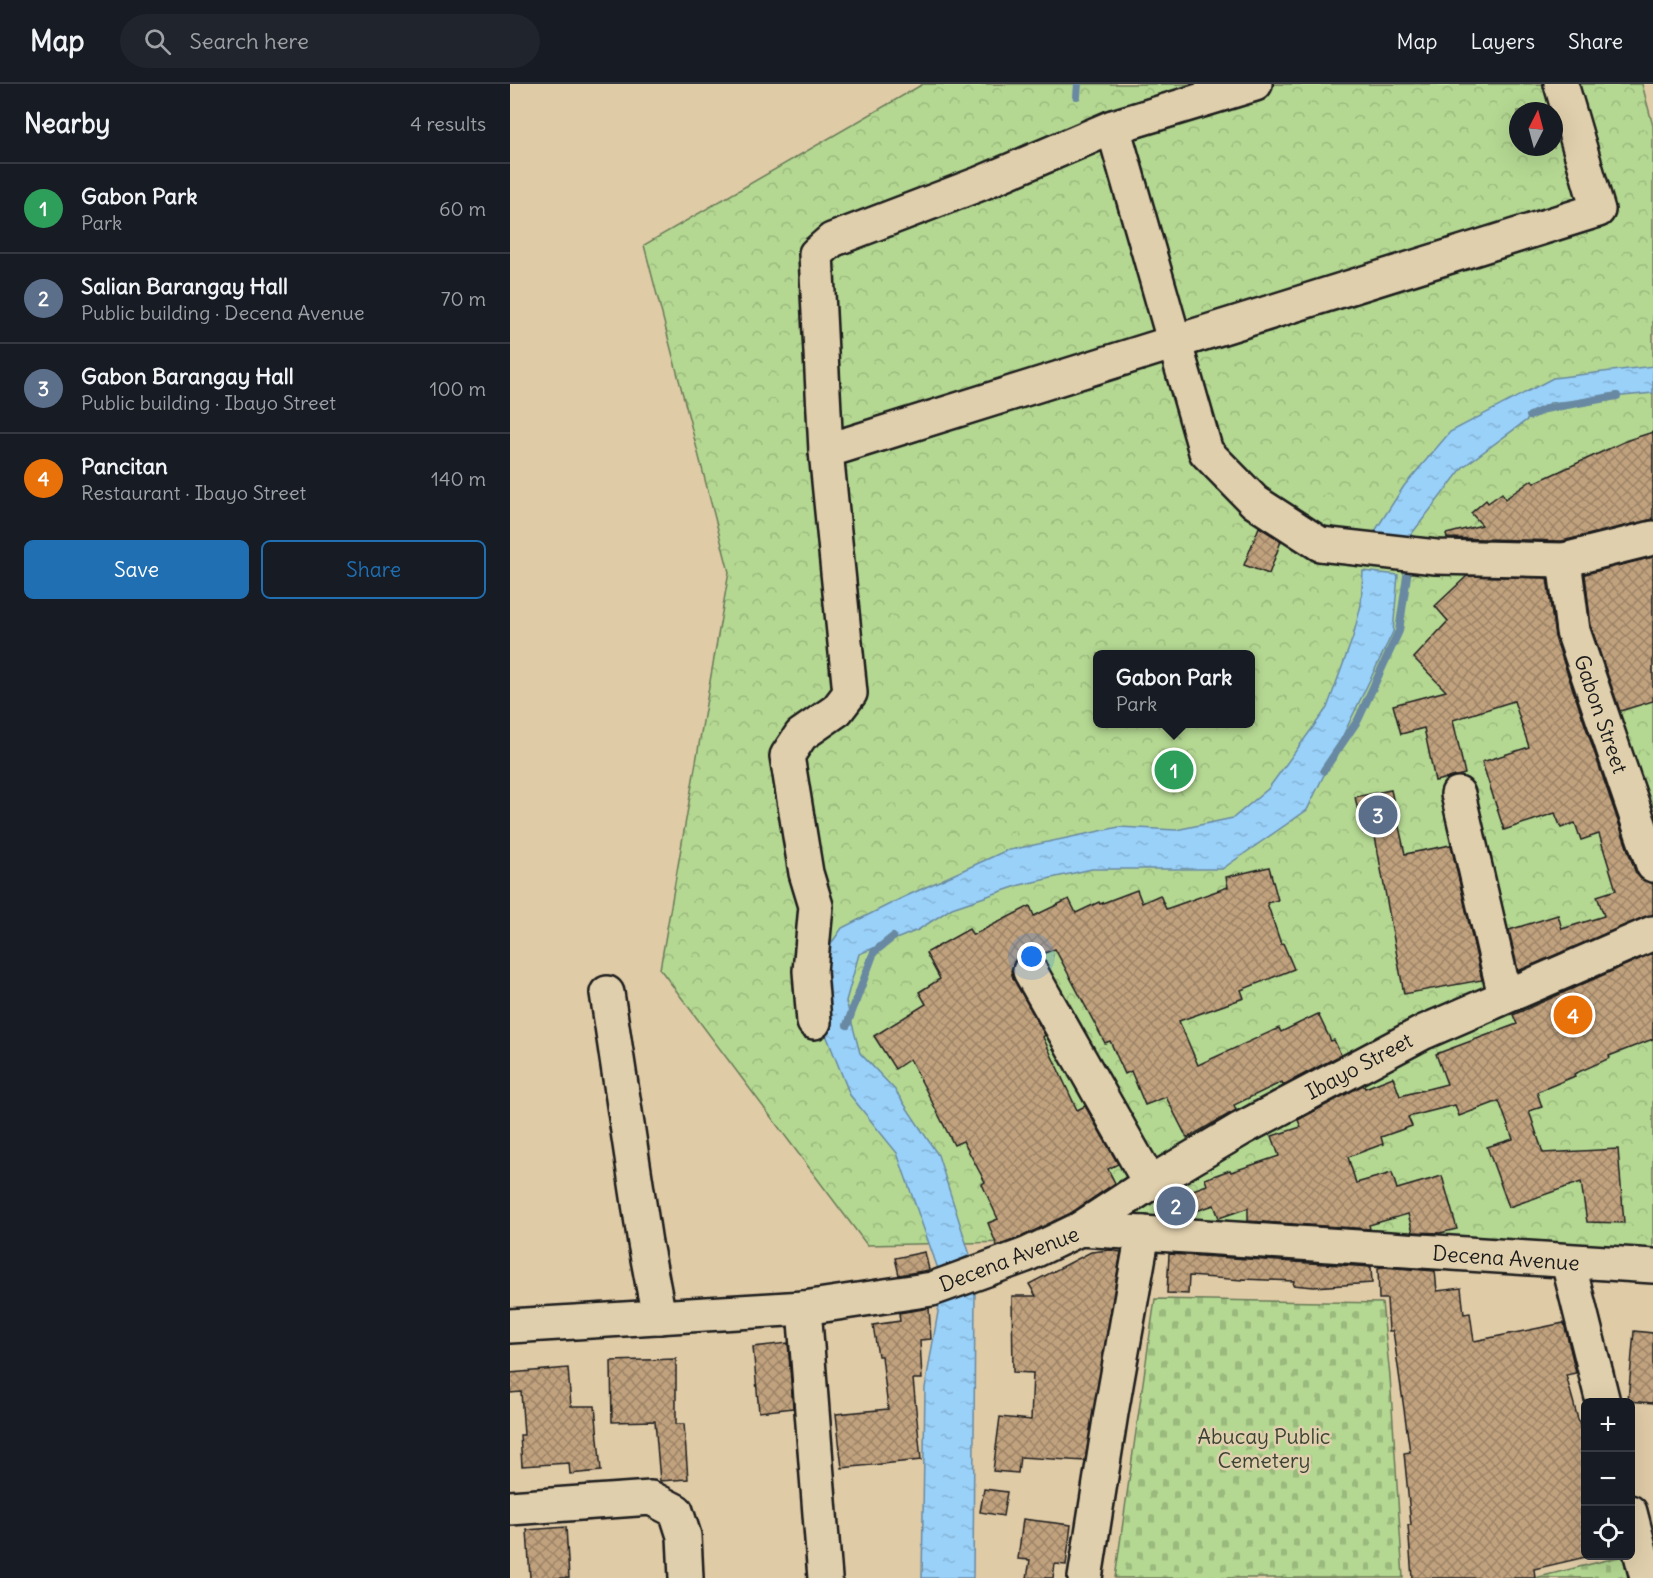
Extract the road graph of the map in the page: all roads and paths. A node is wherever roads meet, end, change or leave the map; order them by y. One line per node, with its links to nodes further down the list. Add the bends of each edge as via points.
1 (1255, 84): 3 (street)
2 (1561, 84): 4 (street, via 1598,210)
3 (1113, 127): 4 (street); 5 (street, via 832,240 816,254)
4 (1173, 342): 5 (street); 7 (street, via 1206,452 1255,502 1320,544 1436,557)
5 (826, 451): 14 (street, via 850,693 837,710 801,735 787,756 806,873 816,906 810,971)
6 (1653, 538): 7 (street)
7 (1564, 560): 9 (street, Gabon Street, via 1573,631)
8 (1458, 794): 13 (street)
9 (1653, 865)
10 (1653, 933): 13 (street, Ibayo Street)
11 (1030, 971): 15 (street)
12 (607, 993): 21 (street)
13 (1505, 996): 15 (street, Ibayo Street, via 1424,1032 1241,1129)
14 (814, 1022)
15 (1150, 1183): 16 (street, Ibayo Street)
16 (1080, 1229): 17 (street, Decena Avenue); 20 (street, Decena Avenue, via 932,1289)
17 (1143, 1233): 18 (street, Decena Avenue); 28 (street)
18 (1568, 1262): 19 (street, Decena Avenue); 23 (street)
19 (1653, 1266)
20 (804, 1308): 21 (street, Decena Avenue); 27 (street)
21 (659, 1317): 22 (street, Decena Avenue)
22 (510, 1326)
23 (1602, 1398)
24 (510, 1508): 26 (street, via 651,1498 676,1511 684,1536)
25 (1635, 1531): 29 (street)
26 (686, 1578)
27 (825, 1578)
28 (1085, 1578)
29 (1647, 1578)

